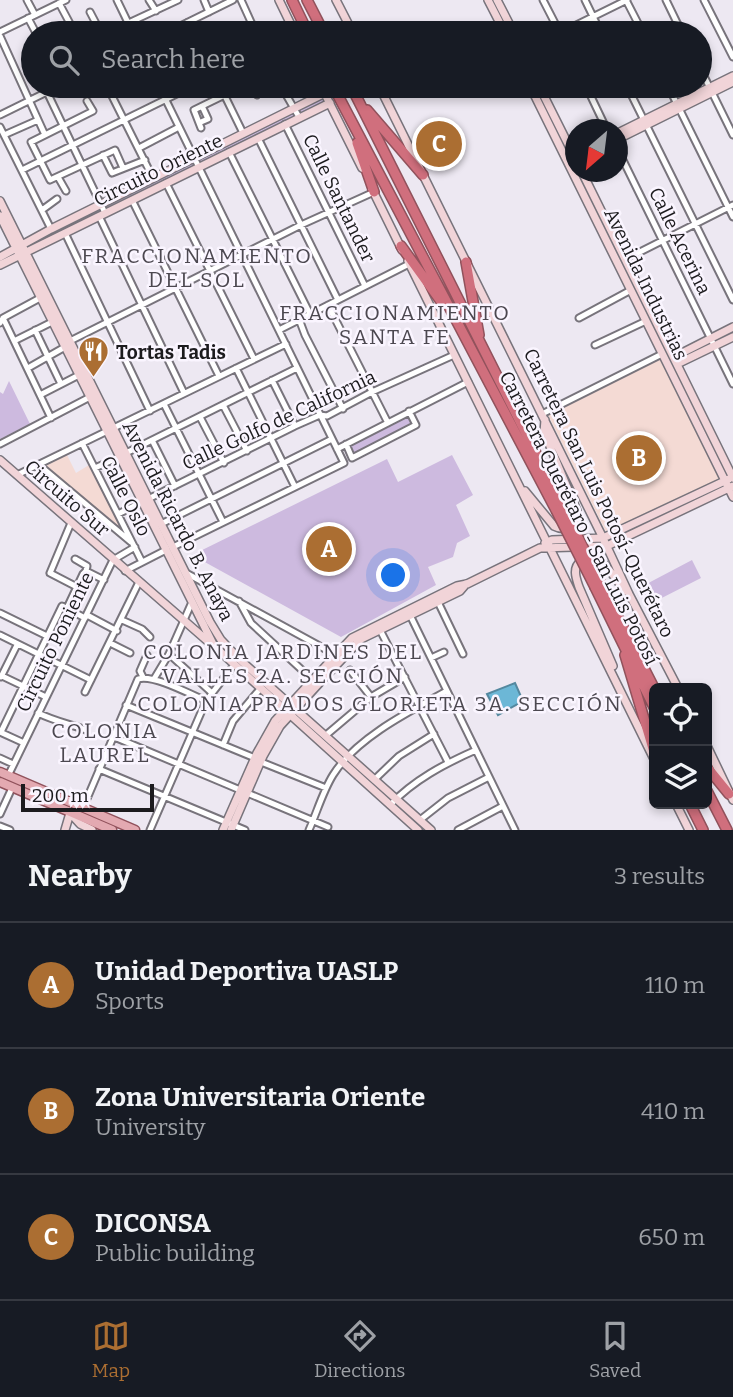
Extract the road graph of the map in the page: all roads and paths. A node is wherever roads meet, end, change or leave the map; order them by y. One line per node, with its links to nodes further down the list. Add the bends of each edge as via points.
1 (27, 0): 27 (street)
2 (66, 0): 22 (street)
3 (125, 0): 21 (street)
4 (149, 0): 24 (street)
5 (178, 0): 24 (street)
6 (204, 0): 26 (street)
7 (233, 0): 26 (street)
8 (241, 0): 36 (street)
9 (279, 0): 37 (main road)
10 (292, 0): 38 (highway)
11 (307, 0): 39 (highway)
12 (337, 0): 40 (main road)
13 (488, 0): 41 (main road)
14 (497, 0): 42 (main road)
15 (543, 0): 43 (street)
16 (585, 0): 28 (street)
17 (605, 0): 23 (street)
18 (626, 0): 23 (street); 46 (street)
19 (666, 0): 47 (street)
20 (704, 0): 50 (street)
21 (118, 2): 33 (street)
22 (59, 3): 27 (street); 31 (street)
23 (609, 9): 28 (street)
24 (156, 11): 34 (street)
25 (90, 12): 32 (street)
26 (209, 12): 35 (street)
27 (32, 17): 29 (street); 30 (street)
28 (593, 17): 44 (street); 45 (street)
29 (23, 21)
30 (33, 21)
31 (69, 21)
32 (95, 21)
33 (127, 21)
34 (133, 21)
35 (190, 21)
36 (251, 21)
37 (289, 21)
38 (302, 21)
39 (318, 21)
40 (347, 21)
41 (499, 21)
42 (508, 21)
43 (554, 21)
44 (585, 21)
45 (595, 21)
46 (637, 21)
47 (676, 21)
48 (21, 22): 49 (street)
49 (1, 31): 52 (street)
50 (733, 57)
51 (733, 76): 54 (main road)
52 (21, 79)
53 (733, 82): 55 (main road)
54 (712, 89)
55 (712, 89)
56 (712, 94): 97 (street)
57 (34, 98): 74 (street)
58 (50, 98): 90 (street)
59 (113, 98): 85 (street)
60 (218, 98): 88 (street, via 194,110)
61 (226, 98): 94 (street)
62 (287, 98): 79 (street, Calle Santander)
63 (309, 98): 79 (main road, Circuito Oriente)
64 (328, 98): 76 (main road)
65 (339, 98): 82 (highway, Carretera Querétaro - San Luis Potosí)
66 (385, 98): 114 (main road, Carretera San Luis Potosí-Querétaro)
67 (537, 98): 102 (main road, Avenida Industrias)
68 (544, 98): 100 (main road, Avenida Industrias)
69 (592, 98): 83 (street)
70 (633, 98): 86 (street)
71 (674, 98): 77 (street)
72 (694, 98): 77 (main road)
73 (165, 99): 85 (street); 91 (street)
74 (30, 100): 80 (street); 84 (street)
75 (359, 100): 114 (highway); 173 (highway, Carretera Querétaro - San Luis Potosí)
76 (330, 103): 81 (main road, Circuito Oriente); 121 (main road)
77 (678, 106): 86 (main road); 126 (street)
78 (90, 107): 90 (street)
79 (292, 109): 81 (street, Calle Santander); 94 (main road, Circuito Oriente)
80 (0, 115)
81 (299, 117): 87 (main road, Circuito Oriente)
82 (348, 118): 121 (highway); 157 (highway, Carretera Querétaro - San Luis Potosí)
83 (602, 119)
84 (38, 120): 96 (street); 98 (street)
85 (123, 120): 101 (street); 103 (street)
86 (645, 122): 92 (main road); 95 (main road); 132 (street)
87 (285, 124): 99 (main road, Circuito Oriente); 128 (street, Calle Santander)
88 (201, 125)
89 (0, 127): 96 (street)
90 (64, 127): 98 (street); 101 (street)
91 (179, 127): 103 (street); 106 (street)
92 (628, 129)
93 (36, 130): 98 (street)
94 (243, 133): 106 (main road, Circuito Oriente)
95 (628, 133)
96 (4, 135): 112 (street)
97 (733, 135)
98 (42, 137): 108 (street, via 31,142)
99 (258, 138): 104 (main road, Circuito Oriente); 133 (street)
100 (565, 143)
101 (72, 145): 108 (street); 109 (street)
102 (565, 146)
103 (139, 148): 107 (street)
104 (229, 152): 110 (main road, Circuito Oriente); 137 (street)
105 (103, 155): 109 (street); 111 (street, via 112,173); 111 (street, via 115,150)
106 (194, 158): 110 (street); 116 (main road, Circuito Oriente)
107 (145, 160): 111 (street); 116 (street)
108 (39, 161): 112 (street); 115 (street, via 50,180)
109 (82, 164): 115 (street); 125 (street)
110 (199, 167): 119 (main road, Circuito Oriente); 141 (street)
111 (123, 168)
112 (22, 170): 127 (street)
113 (628, 171): 138 (street, Calle Acerina)
114 (423, 175): 144 (main road, Carretera San Luis Potosí-Querétaro)
115 (58, 177): 120 (street)
116 (153, 178): 125 (main road, Circuito Oriente)
117 (583, 182): 150 (main road, Avenida Industrias)
118 (587, 182): 143 (main road, Avenida Industrias)
119 (166, 183): 123 (main road, Circuito Oriente); 147 (street)
120 (66, 191)
121 (374, 192): 128 (street); 139 (main road)
122 (57, 199): 127 (street)
123 (132, 200): 129 (main road, Circuito Oriente); 149 (street)
124 (0, 201): 140 (main road, Avenida Ricardo B. Anaya)
125 (101, 204): 129 (street); 135 (main road, Circuito Oriente)
126 (731, 206): 131 (street); 132 (street)
127 (42, 210): 135 (street)
128 (330, 212): 133 (street); 148 (street, Calle Santander)
129 (102, 214): 136 (main road, Circuito Oriente); 154 (street)
130 (0, 216): 134 (main road, Avenida Ricardo B. Anaya)
131 (733, 217)
132 (695, 224): 138 (street); 153 (street)
133 (301, 225): 137 (street); 152 (street)
134 (3, 228): 140 (main road, Avenida Ricardo B. Anaya)
135 (51, 229): 140 (main road, Circuito Oriente)
136 (65, 233): 140 (main road, Circuito Oriente); 162 (street)
137 (273, 240): 141 (street); 156 (street)
138 (662, 241): 143 (street); 169 (street, Calle Acerina)
139 (401, 246): 145 (main road); 157 (highway)
140 (20, 249): 142 (main road, Circuito Oriente); 146 (main road, Circuito Oriente); 151 (main road, Avenida Ricardo B. Anaya); 170 (main road, Avenida Ricardo B. Anaya)
141 (242, 255): 147 (street); 166 (street)
142 (0, 257)
143 (626, 259): 178 (main road, Avenida Industrias)
144 (466, 262): 173 (highway); 199 (main road, Carretera San Luis Potosí-Querétaro)
145 (410, 264): 148 (street); 175 (main road)
146 (0, 265)
147 (210, 271): 149 (street); 177 (street)
148 (365, 286): 152 (street)
149 (176, 288): 154 (street); 183 (street)
150 (631, 290): 158 (street); 163 (main road, Avenida Industrias)
151 (40, 298): 160 (street); 161 (main road, Avenida Ricardo B. Anaya)
152 (338, 300): 155 (street)
153 (733, 300)
154 (142, 305): 162 (street); 190 (street)
155 (328, 305): 156 (street); 189 (street)
156 (310, 314): 159 (street)
157 (456, 317): 231 (highway, Carretera Querétaro - San Luis Potosí)
158 (579, 318)
159 (299, 319): 166 (street); 195 (street)
160 (1, 321): 168 (street)
161 (52, 321): 165 (street); 170 (main road, Avenida Ricardo B. Anaya)
162 (108, 321): 170 (street); 196 (street)
163 (646, 321): 172 (street); 174 (main road, Avenida Industrias)
164 (733, 327): 169 (main road)
165 (35, 330): 168 (street); 176 (street)
166 (279, 330): 171 (street)
167 (733, 337): 169 (main road)
168 (13, 341): 179 (street)
169 (712, 342): 178 (main road); 187 (street, Calle Acerina)
170 (67, 344): 176 (street); 182 (main road, Avenida Ricardo B. Anaya); 205 (main road, Avenida Ricardo B. Anaya)
171 (286, 344): 177 (street); 181 (street)
172 (595, 345)
173 (481, 347): 231 (highway, Carretera Querétaro - San Luis Potosí)
174 (662, 354): 199 (street); 224 (main road, Avenida Industrias)
175 (454, 355): 185 (main road); 189 (street, Calle Golfo de California)
176 (48, 357): 179 (street); 186 (street)
177 (254, 359): 180 (street)
178 (676, 360): 215 (main road, Avenida Industrias)
179 (28, 368): 191 (street)
180 (236, 368): 183 (street); 188 (street)
181 (297, 368): 184 (street); 198 (street)
182 (79, 375): 186 (street); 192 (main road, Avenida Ricardo B. Anaya)
183 (219, 376): 190 (street)
184 (272, 380): 188 (street); 203 (street)
185 (468, 382): 197 (street); 225 (main road)
186 (61, 384): 191 (street)
187 (733, 384)
188 (248, 392): 194 (street); 206 (street)
189 (372, 392): 195 (street, Calle Golfo de California); 202 (street)
190 (184, 393): 193 (street)
191 (40, 395): 201 (street)
192 (90, 397): 201 (street); 205 (main road, Avenida Ricardo B. Anaya)
193 (164, 404): 196 (street); 204 (street)
194 (223, 405): 200 (street); 213 (street)
195 (342, 409): 198 (street, Calle Golfo de California)
196 (150, 411): 205 (street)
197 (409, 411): 202 (street); 211 (street, via 416,425 352,458)
198 (320, 415): 203 (street, Calle Golfo de California); 207 (street)
199 (543, 416): 225 (main road, via 544,432 577,520 568,529 554,526); 236 (main road, Carretera San Luis Potosí-Querétaro)
200 (200, 417): 204 (street); 217 (street)
201 (51, 418): 210 (street)
202 (388, 423): 211 (street)
203 (295, 426): 206 (street, Calle Golfo de California)
204 (176, 428): 208 (street); 223 (street)
205 (111, 431): 209 (street); 214 (main road, Avenida Ricardo B. Anaya)
206 (271, 439): 213 (street, Calle Golfo de California); 218 (street)
207 (332, 439): 212 (street); 218 (street)
208 (152, 440): 214 (street); 226 (street)
209 (82, 443): 219 (street); 221 (street, Calle Oslo)
210 (0, 444)
211 (346, 444): 212 (street)
212 (337, 449): 227 (street, via 344,463)
213 (247, 452): 217 (street, Calle Golfo de California)
214 (122, 455): 221 (street); 230 (main road, Avenida Ricardo B. Anaya)
215 (724, 459): 220 (main road); 224 (main road, Avenida Industrias)
216 (0, 460): 222 (main road, Circuito Sur)
217 (224, 463): 223 (street, Calle Golfo de California)
218 (283, 463): 227 (street); 229 (street)
219 (39, 466): 222 (street); 238 (street, Circuito Sur)
220 (733, 467)
221 (95, 468): 232 (street, Calle Oslo)
222 (17, 475): 234 (main road, Circuito Sur)
223 (200, 475): 226 (street, Calle Golfo de California); 229 (street)
224 (731, 481): 228 (main road, Avenida Industrias); 236 (main road)
225 (517, 483): 237 (main road)
226 (175, 486): 230 (street, Calle Golfo de California)
227 (295, 486): 233 (street)
228 (733, 497)
229 (212, 499): 233 (street); 235 (street)
230 (145, 501): 232 (street, Calle Golfo de California); 235 (main road, Avenida Ricardo B. Anaya); 239 (main road, Avenida Ricardo B. Anaya)
231 (560, 508): 248 (highway, Carretera Querétaro - San Luis Potosí, bridge)
232 (118, 514): 238 (street, Calle Oslo)
233 (223, 522): 239 (street)
234 (71, 523): 241 (main road, Circuito Sur); 249 (street, via 50,573)
235 (161, 524): 239 (main road, Avenida Ricardo B. Anaya)
236 (605, 542): 237 (main road); 251 (main road, Carretera San Luis Potosí-Querétaro)
237 (548, 544): 250 (main road); 289 (main road)
238 (134, 545): 241 (street); 242 (street, Calle Oslo)
239 (170, 549): 242 (street); 245 (main road, Avenida Ricardo B. Anaya); 253 (main road, Avenida Ricardo B. Anaya)
240 (75, 559): 244 (street, via 87,566)
241 (113, 560): 243 (main road, Circuito Sur); 246 (street, Circuito Poniente)
242 (142, 562): 243 (street)
243 (125, 570): 247 (main road, Circuito Sur)
244 (86, 571): 246 (street); 249 (street)
245 (186, 573): 252 (street); 301 (main road, Avenida Ricardo B. Anaya, via 221,640)
246 (104, 580): 258 (street, Circuito Poniente)
247 (139, 583): 259 (street); 260 (main road, Circuito Sur)
248 (598, 585): 263 (highway, Carretera Querétaro - San Luis Potosí); 287 (highway, Carretera Querétaro - San Luis Potosí)
249 (77, 587): 255 (street)
250 (455, 591): 254 (main road); 257 (main road)
251 (629, 594): 288 (main road, Carretera San Luis Potosí-Querétaro); 289 (main road, via 593,556 576,565 579,587)
252 (239, 601): 276 (street); 286 (street, via 251,623)
253 (191, 602): 260 (street); 269 (main road, Avenida Ricardo B. Anaya)
254 (438, 602): 257 (main road); 273 (street)
255 (65, 607): 258 (street); 265 (street)
256 (0, 613): 265 (street)
257 (409, 613): 261 (main road); 277 (street)
258 (86, 616): 262 (street); 279 (street, Circuito Poniente)
259 (122, 620): 262 (street); 266 (street)
260 (184, 621): 269 (main road, Circuito Sur); 272 (street)
261 (379, 627): 276 (main road); 282 (street)
262 (117, 631): 267 (street)
263 (618, 633): 297 (highway, Carretera Querétaro - San Luis Potosí); 311 (highway)
264 (0, 635): 268 (street)
265 (47, 636): 274 (street)
266 (150, 637)
267 (110, 643): 271 (street); 284 (street)
268 (17, 645): 274 (street); 283 (street)
269 (214, 646): 278 (main road, Avenida Ricardo B. Anaya)
270 (444, 652): 277 (street)
271 (131, 653)
272 (169, 654): 285 (street); 294 (street)
273 (463, 654)
274 (38, 655): 279 (street); 290 (street)
275 (147, 655): 281 (street, via 140,671)
276 (339, 657): 286 (main road)
277 (431, 658): 292 (street)
278 (234, 665): 291 (main road, Avenida Ricardo B. Anaya); 294 (street)
279 (61, 667): 284 (street); 295 (street, Circuito Poniente)
280 (350, 670): 296 (street)
281 (143, 677): 285 (street); 299 (street)
282 (405, 677): 296 (street); 300 (street)
283 (1, 678): 290 (street)
284 (91, 680): 293 (street)
285 (154, 680): 298 (street)
286 (316, 682): 301 (main road)
287 (651, 683)
288 (675, 683)
289 (617, 684): 312 (main road)
290 (22, 686): 295 (street); 304 (street)
291 (260, 689): 301 (main road, Avenida Ricardo B. Anaya); 310 (street, via 233,721)
292 (447, 691): 300 (street); 313 (street)
293 (85, 692)
294 (212, 693): 298 (street)
295 (46, 697): 302 (street, Circuito Poniente)
296 (371, 697): 308 (street)
297 (649, 697)
298 (206, 701): 305 (street)
299 (126, 705): 305 (street); 307 (street)
300 (419, 706): 306 (street); 317 (street, via 382,728)
301 (290, 710): 308 (main road, Avenida Ricardo B. Anaya); 316 (main road, via 275,722); 317 (main road, Avenida Ricardo B. Anaya)
302 (38, 713): 303 (street); 309 (street, Circuito Poniente)
303 (86, 730)
304 (1, 732): 309 (street)
305 (192, 732): 310 (street); 320 (street)
306 (434, 734): 318 (street); 324 (street, via 399,756)
307 (112, 736): 320 (street); 321 (street)
308 (325, 736): 317 (main road, Avenida Ricardo B. Anaya)
309 (24, 743): 319 (street, Circuito Poniente)
310 (223, 745): 316 (street)
311 (652, 746)
312 (649, 749)
313 (476, 750): 318 (street); 323 (street)
314 (712, 757): 329 (main road)
315 (0, 758): 319 (street)
316 (258, 760): 326 (street); 327 (main road)
317 (346, 760): 324 (main road, Avenida Ricardo B. Anaya); 326 (street); 331 (main road, Avenida Ricardo B. Anaya)
318 (448, 762): 331 (street)
319 (13, 764): 325 (street, Circuito Poniente)
320 (179, 764): 327 (street); 328 (street)
321 (99, 769): 328 (street); 333 (street)
322 (712, 773): 329 (highway)
323 (489, 777): 332 (street); 340 (street, via 448,798)
324 (374, 780): 331 (main road, Avenida Ricardo B. Anaya)
325 (3, 781): 333 (main road); 337 (main road); 338 (street, Circuito Poniente)
326 (326, 789): 339 (street)
327 (244, 791): 339 (street); 342 (main road)
328 (165, 796): 342 (street); 349 (street)
329 (731, 797)
330 (712, 801): 359 (highway)
331 (393, 802): 340 (main road, Avenida Ricardo B. Anaya); 352 (main road, Avenida Ricardo B. Anaya)
332 (503, 806): 354 (street); 355 (street)
333 (83, 808): 348 (main road)
334 (678, 809): 356 (main road)
335 (692, 809): 357 (highway)
336 (711, 809): 358 (highway)
337 (70, 813): 345 (main road); 346 (main road); 347 (main road)
338 (0, 814)
339 (313, 820): 343 (street); 351 (street)
340 (420, 820): 353 (main road, Avenida Ricardo B. Anaya)
341 (0, 826): 344 (street)
342 (229, 827): 350 (street)
343 (328, 827)
344 (9, 830)
345 (65, 830)
346 (92, 830)
347 (112, 830)
348 (135, 830)
349 (150, 830)
350 (245, 830)
351 (309, 830)
352 (418, 830)
353 (431, 830)
354 (458, 830)
355 (515, 830)
356 (689, 830)
357 (703, 830)
358 (720, 830)
359 (727, 830)

